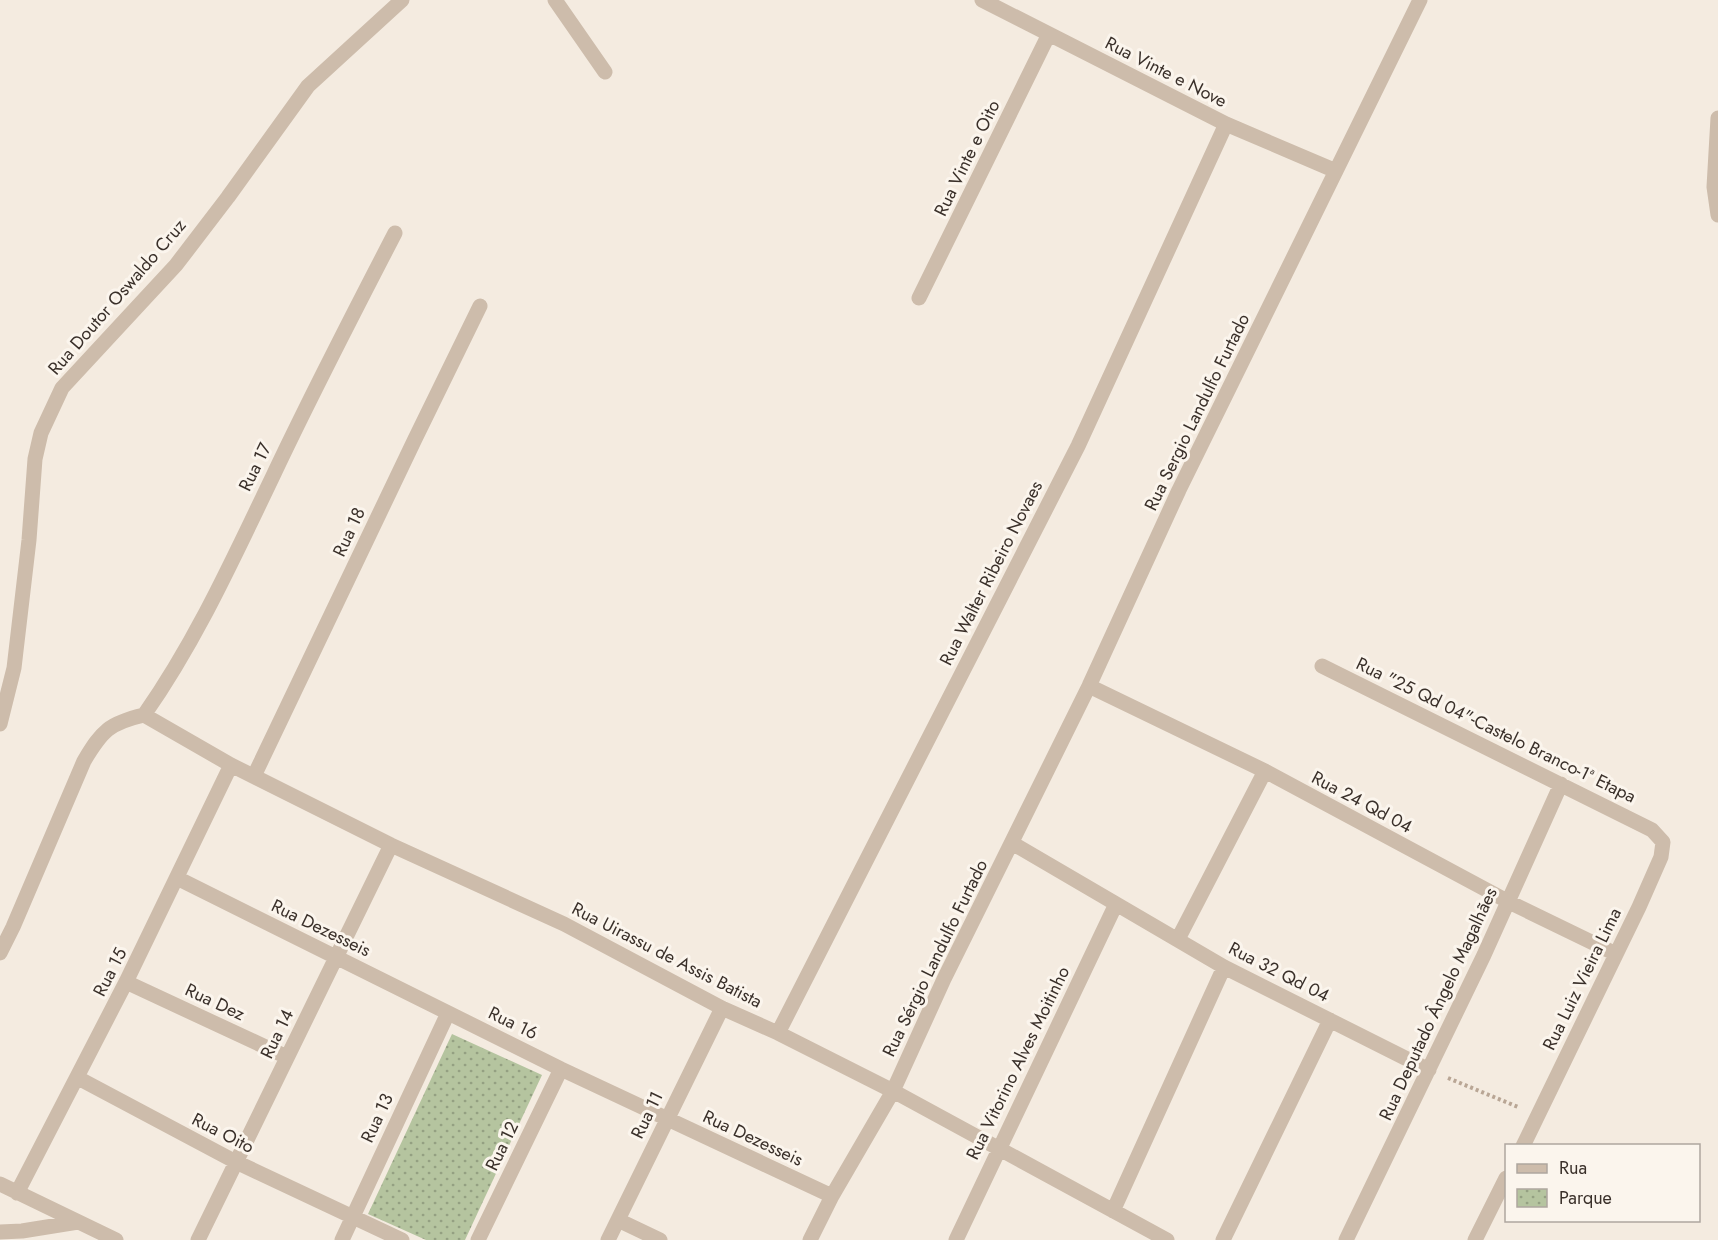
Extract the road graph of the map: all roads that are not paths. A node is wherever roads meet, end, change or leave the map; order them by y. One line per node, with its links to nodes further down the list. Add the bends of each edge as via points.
1 (402, 0): 17 (street, Rua Doutor Oswaldo Cruz, via 308,86 176,265 62,388 41,433 35,459 15,657)
2 (555, 0): 6 (street)
3 (982, 0): 5 (street, Rua Vinte e Nove)
4 (1420, 0): 9 (street, Rua Sergio Landulfo Furtado)
5 (1050, 34): 8 (street, Rua Vinte e Nove); 12 (street, Rua Vinte e Oito)
6 (605, 72)
7 (1718, 118): 10 (street, via 1714,187)
8 (1226, 124): 9 (street, Rua Vinte e Nove); 37 (street, Rua Walter Ribeiro Novaes, via 1078,446)
9 (1336, 171): 15 (street, Rua Sergio Landulfo Furtado, via 1179,490)
10 (1718, 215)
11 (395, 233): 16 (street, Rua 17, via 199,626)
12 (919, 298)
13 (480, 306): 20 (street, Rua 18)
14 (1322, 666): 21 (street, Rua "25 Qd 04"-Castelo Branco-1ª Etapa)
15 (1089, 686): 19 (street, Rua 24 Qd 04); 23 (street, Rua Sergio Landulfo Furtado)
16 (144, 715): 18 (street, Rua Uirassu de Assis Batista); 29 (street, via 111,726 84,761)
17 (0, 724)
18 (231, 765): 20 (street, Rua Uirassu de Assis Batista); 25 (street, Rua 15)
19 (1265, 771): 26 (street, Rua 24 Qd 04); 28 (street)
20 (254, 776): 24 (street, Rua Uirassu de Assis Batista)
21 (1560, 784): 22 (street, Rua "25 Qd 04"-Castelo Branco-1ª Etapa); 26 (street, Rua Deputado Ângelo Magalhães)
22 (1652, 830): 30 (street, Rua Luiz Vieira Lima, via 1663,842 1661,857)
23 (1012, 843): 27 (street, Rua 32 Qd 04); 42 (street, Rua Sérgio Landulfo Furtado)
24 (391, 845): 31 (street, Rua 14); 34 (street, Rua Uirassu de Assis Batista, via 564,924)
25 (177, 878): 31 (street, Rua Dezesseis); 33 (street, Rua 15)
26 (1509, 902): 30 (street, Rua 24 Qd 04); 40 (street, Rua Deputado Ângelo Magalhães)
27 (1116, 904): 28 (street, Rua 32 Qd 04); 45 (street, Rua Vitorino Alves Moitinho)
28 (1178, 939): 32 (street, Rua 32 Qd 04)
29 (0, 953)
30 (1616, 954): 44 (street, Rua Luiz Vieira Lima)
31 (337, 957): 35 (street, Rua Dezesseis); 38 (street, Rua 14)
32 (1224, 967): 36 (street, Rua 32 Qd 04); 51 (street)
33 (126, 982): 38 (street, Rua Dez); 41 (street, Rua 15)
34 (722, 1008): 37 (street, Rua Uirassu de Assis Batista); 43 (street, Rua 11)
35 (448, 1013): 39 (street, Rua 16); 52 (street, Rua 13)
36 (1330, 1020): 40 (street, Rua 32 Qd 04); 66 (street)
37 (778, 1033): 42 (street, Rua Uirassu de Assis Batista)
38 (287, 1057): 46 (street, Rua 14)
39 (561, 1069): 43 (street, Rua Dezesseis); 60 (street, Rua 12)
40 (1429, 1070): 67 (street, Rua Deputado Ângelo Magalhães)
41 (78, 1078): 46 (street, Rua Oito); 49 (street, Rua 15)
42 (892, 1091): 45 (street, Rua Uirassu de Assis Batista); 50 (street, Rua Sérgio Landulfo Furtado)
43 (667, 1118): 50 (street, Rua Dezesseis); 53 (street, Rua 11)
44 (1524, 1144)
45 (998, 1148): 51 (street, Rua Uirassu de Assis Batista); 64 (street, Rua Vitorino Alves Moitinho)
46 (236, 1162): 52 (street, Rua Oito); 57 (street, Rua 14)
47 (1505, 1180): 68 (street)
48 (0, 1184): 49 (street)
49 (18, 1193): 54 (street)
50 (832, 1196): 63 (street, Rua Sérgio Landulfo Furtado)
51 (1113, 1211): 65 (street, Rua Uirassu de Assis Batista)
52 (353, 1217): 58 (street, Rua 13); 59 (street, Rua Oito)
53 (618, 1220): 61 (street, Rua 11); 62 (street)
54 (78, 1222): 55 (street); 56 (street)
55 (0, 1232)
56 (116, 1240)
57 (198, 1240)
58 (342, 1240)
59 (402, 1240)
60 (478, 1240)
61 (608, 1240)
62 (660, 1240)
63 (810, 1240)
64 (956, 1240)
65 (1167, 1240)
66 (1223, 1240)
67 (1346, 1240)
68 (1475, 1240)

